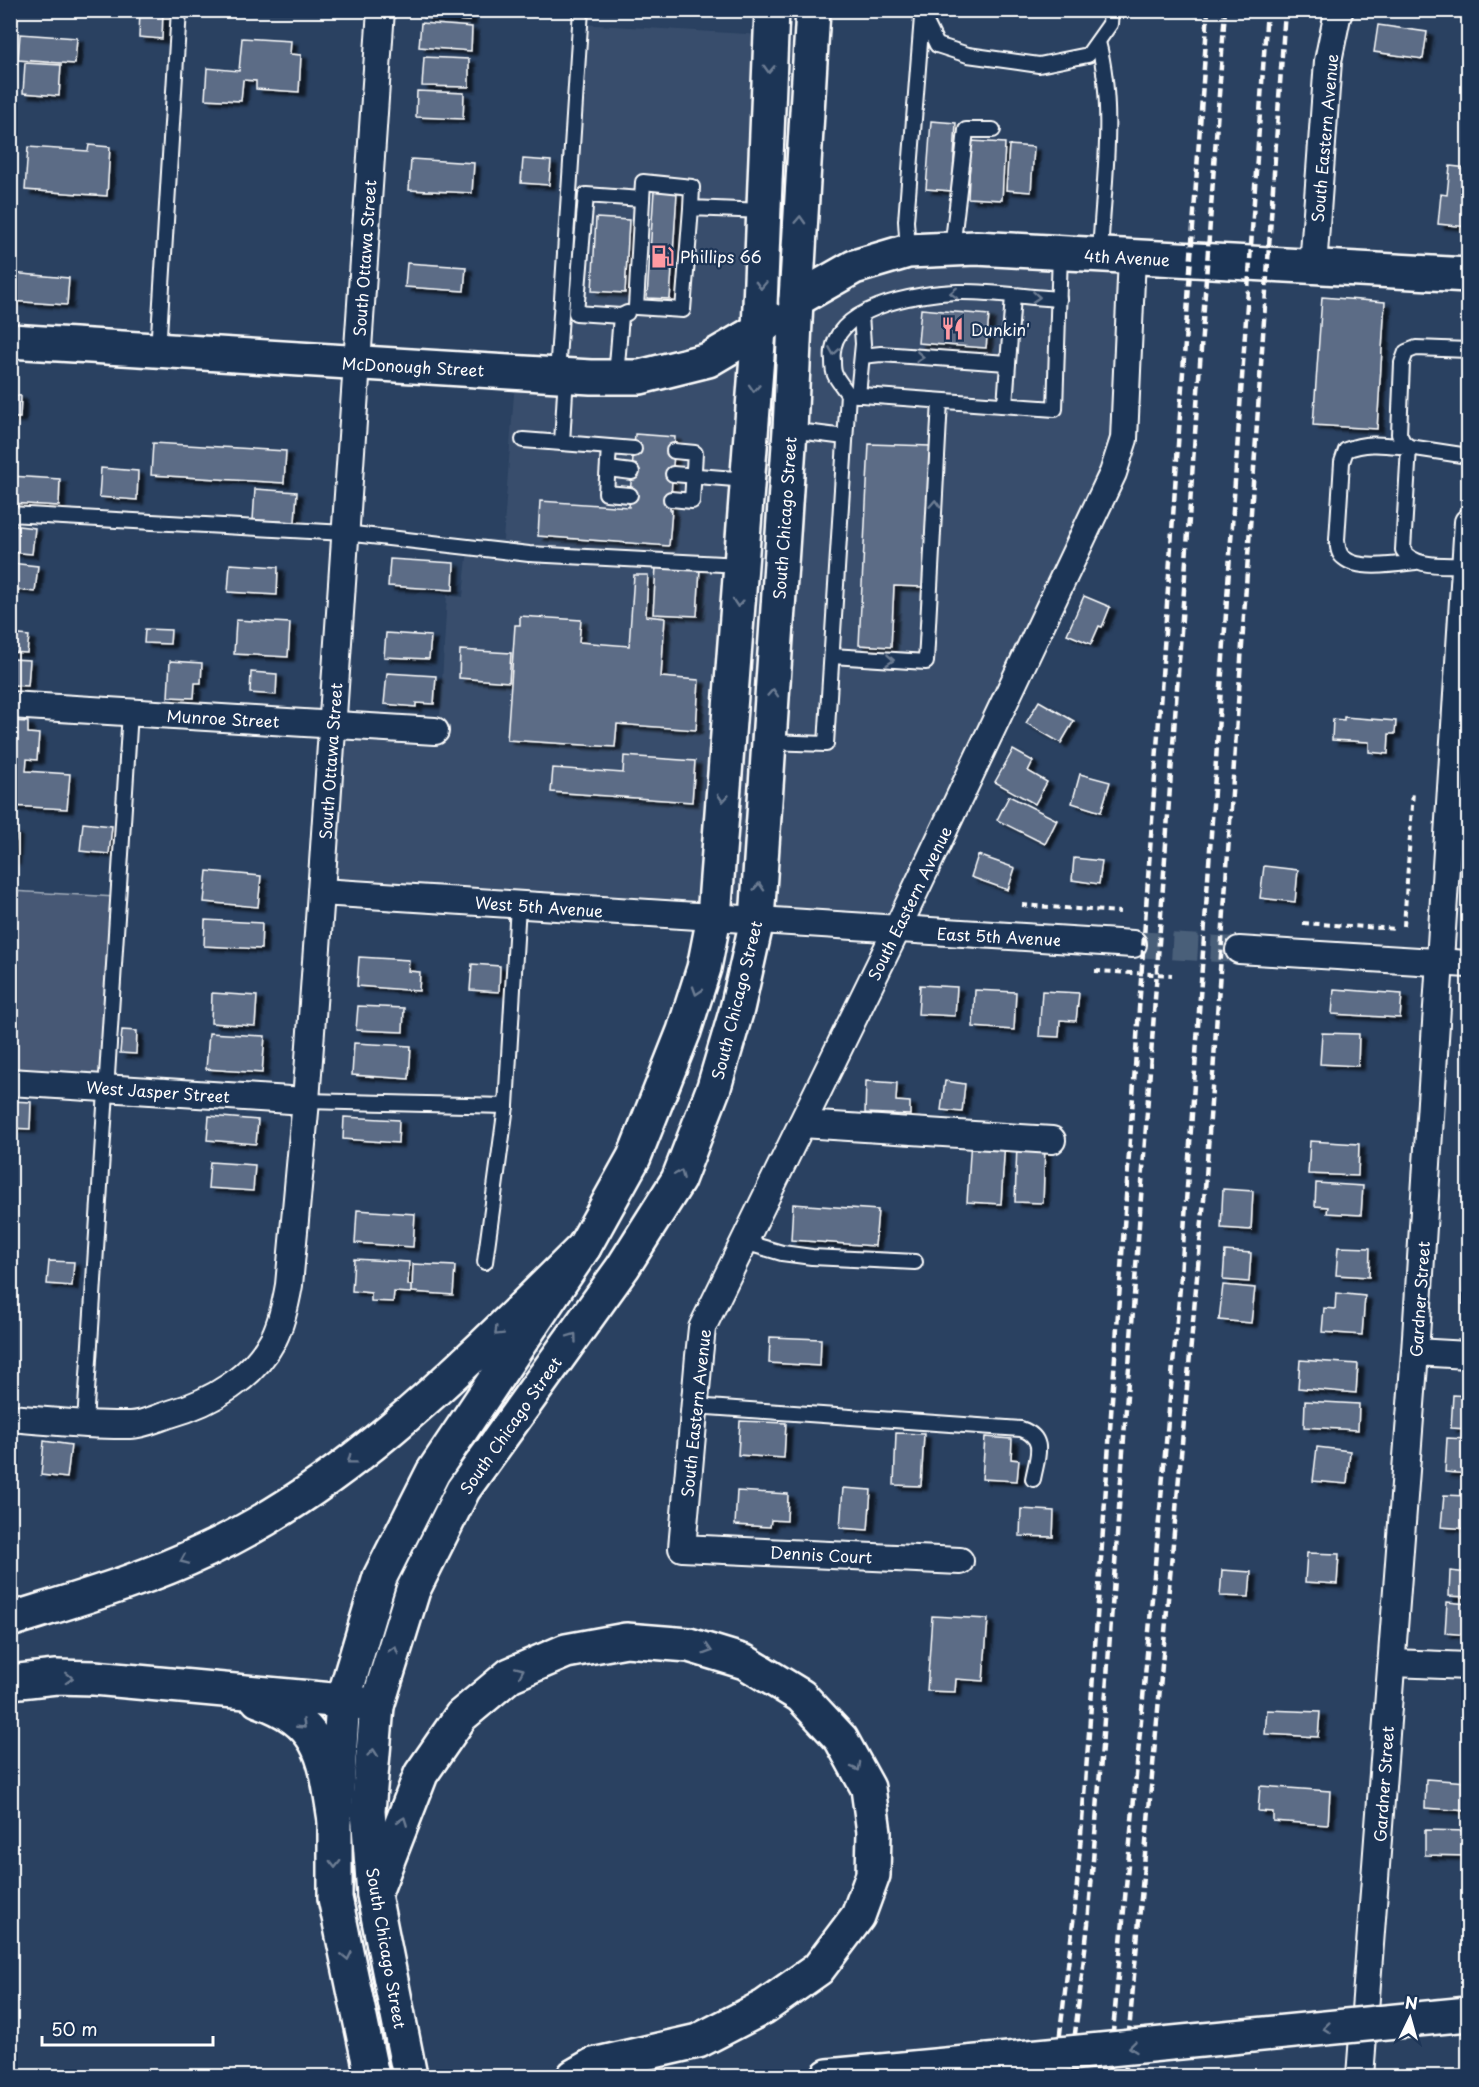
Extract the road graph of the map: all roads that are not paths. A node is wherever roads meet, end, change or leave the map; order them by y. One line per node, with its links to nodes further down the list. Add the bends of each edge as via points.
1 (179, 10): 30 (lane)
2 (381, 10): 32 (street, South Ottawa Street)
3 (581, 10): 34 (lane)
4 (772, 10): 12 (main road, one-way to 12)
5 (813, 10): 23 (main road, South Chicago Street, one-way to 5)
6 (1111, 10): 9 (lane, via 1110,24)
7 (1340, 10): 19 (street, South Eastern Avenue, via 1328,61)
8 (921, 13): 9 (lane, via 937,45 968,55 1039,64 1088,55); 16 (lane, via 906,221)
9 (1098, 42): 18 (lane, via 1103,61)
10 (993, 130): 15 (lane, via 966,130)
11 (642, 199): 13 (lane, via 643,182 692,187); 24 (lane, via 647,217 644,270); 26 (lane, via 586,195 576,313)
12 (763, 211): 13 (lane); 27 (main road, one-way to 27)
13 (690, 214): 14 (lane); 24 (lane, via 681,242 683,310)
14 (675, 219)
15 (952, 249): 16 (main road, 4th Avenue); 17 (main road, 4th Avenue)
16 (908, 251): 23 (main road, 4th Avenue, via 854,267)
17 (1060, 253): 18 (main road, 4th Avenue); 22 (lane)
18 (1116, 256): 19 (main road, 4th Avenue); 71 (street, South Eastern Avenue, via 1124,439 1113,473)
19 (1313, 267): 20 (main road, 4th Avenue)
20 (1468, 275)
21 (1012, 296): 22 (lane, one-way to 22); 25 (lane, one-way to 25, via 959,292 918,295); 33 (lane)
22 (1059, 299): 38 (lane, via 1055,409)
23 (796, 300): 27 (main road, McDonough Street); 39 (main road, South Chicago Street)
24 (636, 307): 26 (lane)
25 (861, 315): 31 (lane); 36 (lane, one-way to 36, via 838,335 832,353 834,374)
26 (621, 316): 35 (lane)
27 (759, 330): 35 (main road, McDonough Street, via 708,360 640,377); 52 (main road, one-way to 52)
28 (10, 341): 30 (main road, McDonough Street)
29 (1468, 350): 44 (lane, via 1416,348 1406,352 1402,363 1399,434)
30 (158, 351): 32 (main road, McDonough Street)
31 (862, 356): 33 (lane, one-way to 33); 36 (lane)
32 (356, 363): 34 (main road, McDonough Street); 57 (street, South Ottawa Street)
33 (1007, 363): 38 (lane)
34 (561, 375): 35 (main road, McDonough Street); 42 (lane)
35 (616, 376)
36 (853, 394): 37 (lane); 40 (lane)
37 (940, 401): 38 (lane); 61 (lane, one-way to 37, via 926,662)
38 (1005, 405)
39 (790, 430): 40 (lane); 66 (main road, South Chicago Street, one-way to 39)
40 (845, 437): 61 (lane)
41 (523, 440): 42 (lane)
42 (562, 443): 43 (lane)
43 (609, 447): 45 (lane); 48 (lane)
44 (1409, 447): 47 (lane); 58 (lane, via 1403,550); 58 (lane, via 1376,443 1346,450 1337,540 1343,558 1354,563)
45 (634, 449)
46 (674, 451): 51 (lane, via 695,453)
47 (1468, 456)
48 (608, 469): 49 (lane); 53 (lane, via 606,493)
49 (632, 472)
50 (673, 474): 51 (lane)
51 (694, 475): 52 (lane); 54 (lane, via 692,501)
52 (747, 480): 59 (main road)
53 (630, 495)
54 (671, 499)
55 (10, 514): 57 (lane)
56 (1468, 522): 60 (street, Gardner Street)
57 (345, 533): 59 (lane, via 529,554); 64 (street, South Ottawa Street)
58 (1416, 562): 60 (lane)
59 (741, 565): 69 (main road, one-way to 69)
60 (1466, 566): 74 (street, Gardner Street)
61 (832, 656): 66 (lane, via 826,744)
62 (10, 705): 63 (street, Munroe Street)
63 (129, 712): 64 (street, Munroe Street); 77 (lane)
64 (332, 724): 65 (street, Munroe Street); 67 (street, South Ottawa Street)
65 (435, 731)
66 (769, 742): 70 (main road, South Chicago Street, one-way to 66)
67 (321, 892): 68 (street, West 5th Avenue); 78 (street, South Ottawa Street)
68 (518, 905): 69 (street, West 5th Avenue); 79 (lane)
69 (714, 917): 70 (street, West 5th Avenue); 83 (main road, one-way to 83, via 704,968 684,1031 634,1157)
70 (757, 920): 71 (street, East 5th Avenue); 100 (main road, South Chicago Street, one-way to 70, via 413,1590 463,1490 623,1267 678,1180 717,1076)
71 (897, 929): 72 (street, East 5th Avenue); 80 (street, South Eastern Avenue)
72 (1133, 944)
73 (1239, 950): 74 (street)
74 (1441, 962): 75 (street); 86 (street, Gardner Street)
75 (1468, 964)
76 (10, 1082): 77 (street, West Jasper Street)
77 (107, 1088): 78 (street, West Jasper Street); 90 (lane)
78 (306, 1101): 79 (lane); 90 (street, South Ottawa Street, via 290,1285 274,1337 261,1358 240,1380 183,1410 132,1425)
79 (506, 1106): 84 (lane)
80 (802, 1124): 81 (street); 82 (street, South Eastern Avenue)
81 (1052, 1140)
82 (744, 1242): 85 (lane, via 812,1257); 88 (street, South Eastern Avenue, via 702,1328)
83 (584, 1247): 94 (main road, one-way to 94, via 471,1358 383,1436 277,1511 208,1550 140,1579); 99 (main road, via 433,1472 381,1577)
84 (485, 1262)
85 (915, 1262)
86 (1415, 1352): 87 (street); 95 (street, Gardner Street)
87 (1468, 1355)
88 (694, 1406): 91 (lane, via 1021,1429 1037,1439 1039,1450); 92 (street, South Eastern Avenue)
89 (10, 1418): 90 (street, South Ottawa Street)
90 (85, 1423)
91 (1033, 1479)
92 (682, 1548): 93 (street, Dennis Court)
93 (960, 1560)
94 (10, 1620)
95 (1393, 1663): 96 (street); 108 (street, Gardner Street)
96 (1468, 1666)
97 (10, 1682): 98 (main road, one-way to 98, via 75,1678)
98 (231, 1690): 99 (main road); 101 (main road, one-way to 101, via 277,1706 302,1723 316,1740 325,1761)
99 (343, 1701): 100 (main road); 101 (main road)
100 (377, 1706): 102 (main road, South Chicago Street, one-way to 100, via 368,1811)
101 (335, 1820): 104 (main road, one-way to 104, via 334,1898)
102 (374, 1895): 105 (main road, South Chicago Street); 106 (main road, one-way to 106, via 421,1774 461,1716 510,1675 566,1651 626,1640 689,1645 745,1662 801,1696 841,1739 868,1788 874,1832 873,1875 858,1916 818,1969 764,2007 698,2041 593,2065)
103 (1468, 2014): 107 (main road, one-way to 107, bridge)
104 (372, 2076)
105 (410, 2076)
106 (574, 2076)
107 (828, 2076)
108 (1360, 2076)

